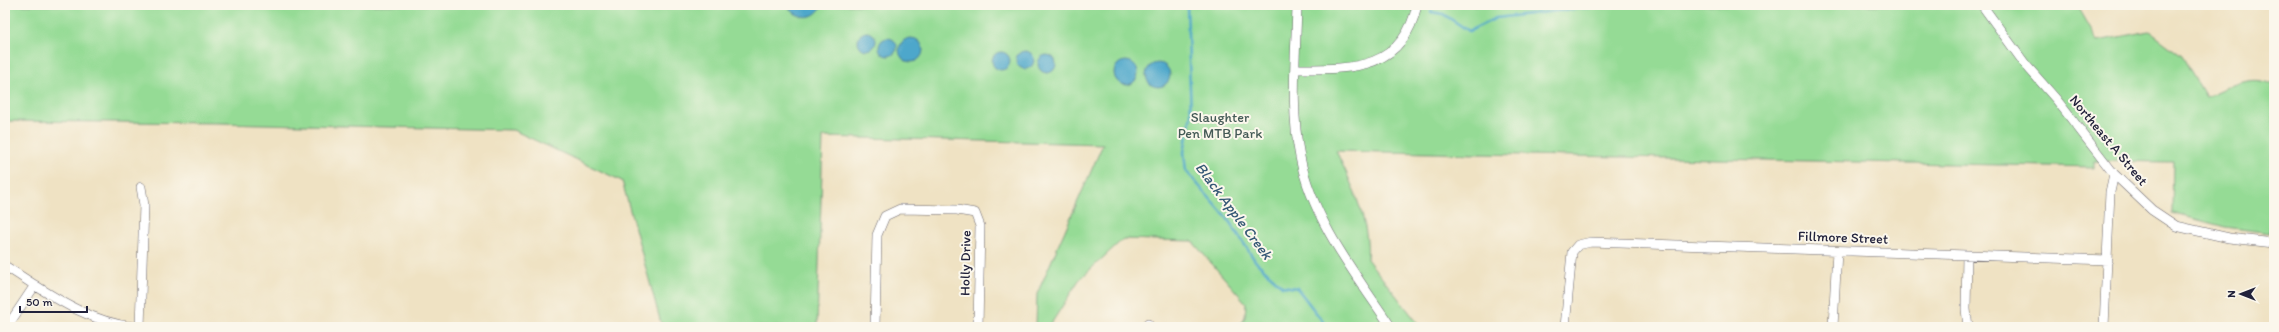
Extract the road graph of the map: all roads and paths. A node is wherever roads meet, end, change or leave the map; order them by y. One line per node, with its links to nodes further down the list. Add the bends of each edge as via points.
1 (1297, 5): 4 (street)
2 (1417, 5): 4 (street, via 1414,18 1405,35 1385,56 1347,69)
3 (1982, 5): 5 (street, Northeast A Street, via 2024,64 2056,99)
4 (1296, 69): 18 (street, via 1296,125 1300,157 1311,194 1326,225)
5 (2114, 174): 7 (street, Northeast A Street, via 2152,210 2176,226 2229,238); 10 (street, via 2110,192)
6 (141, 187): 15 (street, via 144,205)
7 (2274, 243)
8 (1837, 251): 9 (street, Fillmore Street); 19 (street, Fillmore Street, via 1591,242 1578,245 1572,252); 20 (street)
9 (1967, 255): 10 (street, Fillmore Street); 21 (street)
10 (2108, 260): 22 (street)
11 (5, 266): 12 (street)
12 (35, 285): 13 (street); 14 (street, via 67,305 102,321)
13 (7, 327)
14 (134, 327)
15 (140, 327)
16 (874, 327): 17 (street, Holly Drive, via 877,235 885,216 900,209 957,210 975,213 980,226)
17 (978, 327)
18 (1391, 327)
19 (1565, 327)
20 (1833, 327)
21 (1968, 327)
22 (2104, 327)

